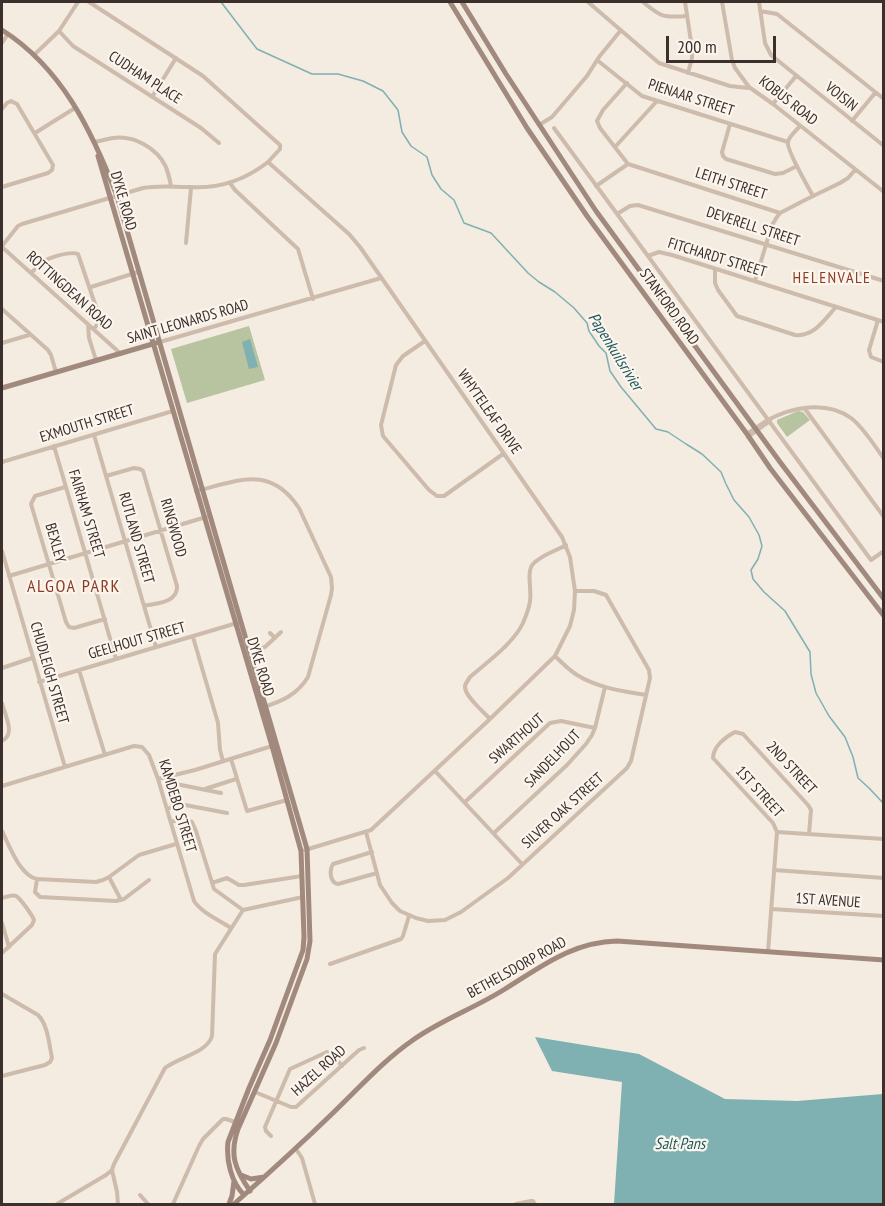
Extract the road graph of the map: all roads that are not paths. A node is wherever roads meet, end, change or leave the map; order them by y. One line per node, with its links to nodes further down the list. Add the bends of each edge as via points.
1 (78, 2): 14 (street)
2 (89, 2): 18 (street)
3 (450, 2): 89 (main road, STANFORD ROAD, via 527,128 587,216)
4 (462, 2): 33 (main road, STANFORD ROAD)
5 (588, 2): 13 (street)
6 (644, 2): 11 (street, via 663,16)
7 (685, 2): 11 (street)
8 (722, 2): 23 (street, KOBUS ROAD, via 732,60)
9 (759, 2): 10 (street, VOISIN)
10 (760, 11): 21 (street, VOISIN, via 767,50); 24 (street, via 777,14)
11 (687, 16): 20 (street, via 692,52)
12 (2, 30): 15 (main road, DYKE ROAD)
13 (621, 30): 19 (street); 20 (street, via 659,63)
14 (59, 31): 17 (street); 25 (street, CUDHAM PLACE, via 73,46)
15 (8, 34): 16 (street); 17 (main road, DYKE ROAD)
16 (2, 43)
17 (34, 55): 29 (main road, DYKE ROAD)
18 (176, 58): 25 (street); 42 (street, via 208,80 280,145)
19 (597, 60): 22 (street, PIENAAR STREET); 33 (street, via 552,117)
20 (688, 73): 23 (street, via 734,87)
21 (796, 76): 28 (street); 31 (street, VOISIN)
22 (627, 83): 27 (street, PIENAAR STREET, via 642,96); 41 (street, via 598,118)
23 (749, 87): 28 (street, KOBUS ROAD)
24 (875, 93): 26 (street); 31 (street)
25 (152, 97): 39 (street, CUDHAM PLACE)
26 (884, 99)
27 (657, 101): 32 (street, PIENAAR STREET); 41 (street)
28 (773, 104): 34 (street, KOBUS ROAD)
29 (77, 107): 36 (street); 37 (main road, DYKE ROAD)
30 (2, 109): 36 (street, via 15,102)
31 (852, 121): 40 (street, VOISIN)
32 (730, 124): 38 (street, PIENAAR STREET); 44 (street, via 722,152 726,159 778,175)
33 (539, 125): 87 (main road, STANFORD ROAD, via 596,211)
34 (801, 126): 38 (street); 45 (street, KOBUS ROAD)
35 (554, 128): 48 (street, STANFORD ROAD)
36 (35, 133): 49 (street, via 53,162 52,170)
37 (94, 142): 47 (street, via 121,138 146,145 164,164); 53 (main road, DYKE ROAD); 54 (main road, DYKE ROAD)
38 (788, 142): 44 (street)
39 (219, 143)
40 (884, 146)
41 (615, 148): 43 (street)
42 (268, 162): 46 (street); 64 (street, WHYTELEAF DRIVE, via 349,234)
43 (628, 164): 48 (street); 55 (street, LEITH STREET)
44 (797, 166): 52 (street)
45 (855, 170): 51 (street, KOBUS ROAD); 52 (street, LEITH STREET, via 840,183)
46 (230, 183): 50 (street); 68 (street, via 295,245)
47 (171, 186): 50 (street); 53 (street, via 157,185)
48 (596, 186): 56 (street, STANFORD ROAD)
49 (2, 187)
50 (191, 188): 57 (street)
51 (884, 192)
52 (813, 195): 55 (street, LEITH STREET)
53 (117, 196): 54 (street); 63 (main road, DYKE ROAD)
54 (110, 198): 59 (street, via 22,224); 63 (main road, DYKE ROAD)
55 (780, 213): 58 (street)
56 (617, 214): 58 (street, DEVERELL STREET, via 638,205); 60 (street, STANFORD ROAD)
57 (186, 243)
58 (766, 244): 65 (street); 66 (street, DEVERELL STREET)
59 (2, 246): 62 (street, ROTTINGDEAN ROAD)
60 (648, 256): 61 (street, FITCHARDT STREET, via 661,252); 86 (street, STANFORD ROAD)
61 (715, 269): 65 (street, FITCHARDT STREET); 69 (street, via 718,290 735,314 785,332 808,334)
62 (31, 273): 67 (street, via 48,259 74,252 80,255); 73 (street, ROTTINGDEAN ROAD)
63 (135, 273): 67 (street); 78 (main road, DYKE ROAD)
64 (381, 278): 68 (street, SAINT LEONARDS ROAD); 76 (street, WHYTELEAF DRIVE)
65 (755, 281): 69 (street, FITCHARDT STREET)
66 (884, 281)
67 (90, 287): 74 (street, via 99,318)
68 (313, 298): 78 (street, SAINT LEONARDS ROAD)
69 (836, 307): 71 (street, FITCHARDT STREET)
70 (2, 309): 75 (street)
71 (878, 320): 72 (street, FITCHARDT STREET); 81 (street, via 869,350 872,357)
72 (884, 322)
73 (88, 323): 74 (street, ROTTINGDEAN ROAD); 80 (street)
74 (94, 328): 79 (street, ROTTINGDEAN ROAD)
75 (30, 334): 77 (street); 82 (street, via 50,352)
76 (425, 341): 91 (street, WHYTELEAF DRIVE); 91 (street, via 396,365 381,425 383,436 437,496 444,496)
77 (2, 343)
78 (157, 343): 79 (main road, SAINT LEONARDS ROAD); 85 (main road, DYKE ROAD)
79 (121, 354): 80 (main road, SAINT LEONARDS ROAD)
80 (96, 361): 82 (main road, SAINT LEONARDS ROAD)
81 (884, 362)
82 (56, 372): 83 (main road, SAINT LEONARDS ROAD)
83 (2, 388)
84 (805, 408): 86 (street); 92 (street, via 830,408 843,413); 98 (street)
85 (176, 410): 88 (street, EXMOUTH STREET); 96 (main road, DYKE ROAD)
86 (768, 422): 87 (street); 103 (street, STANFORD ROAD, via 871,560)
87 (756, 430): 89 (street); 108 (main road, STANFORD ROAD)
88 (94, 435): 90 (street, EXMOUTH STREET); 94 (street, RUTLAND STREET)
89 (747, 435): 110 (main road, STANFORD ROAD)
90 (54, 446): 93 (street, EXMOUTH STREET); 95 (street, FAIRHAM STREET)
91 (503, 454): 101 (street, WHYTELEAF DRIVE)
92 (884, 459)
93 (2, 462)
94 (106, 476): 99 (street, RINGWOOD, via 134,468 143,471); 100 (street, RUTLAND STREET)
95 (66, 487): 104 (street, FAIRHAM STREET); 105 (street, BEXLEY, via 35,496 31,501)
96 (199, 490): 97 (main road, DYKE ROAD); 128 (street, via 251,479 279,486 299,508 331,577 332,595 308,677 285,700)
97 (207, 517): 99 (street); 112 (main road, DYKE ROAD)
98 (884, 517)
99 (161, 531): 100 (street); 109 (street, RINGWOOD, via 177,593 172,599)
100 (125, 542): 104 (street); 109 (street, RUTLAND STREET)
101 (566, 545): 107 (street, WHYTELEAF DRIVE); 129 (street, via 532,565 530,600 521,627 465,684 468,696)
102 (2, 551): 106 (street, CHUDLEIGH STREET)
103 (884, 551)
104 (85, 553): 105 (street); 111 (street, FAIRHAM STREET)
105 (49, 564): 106 (street); 111 (street, BEXLEY, via 69,627)
106 (9, 576): 120 (street, CHUDLEIGH STREET)
107 (575, 591): 119 (street, WHYTELEAF DRIVE, via 570,626); 126 (street, SILVER OAK STREET, via 598,591 608,597 649,670)
108 (884, 599)
109 (144, 606): 117 (street, RUTLAND STREET)
110 (884, 616)
111 (105, 619): 121 (street, FAIRHAM STREET)
112 (238, 623): 115 (street, GEELHOUT STREET); 118 (main road, DYKE ROAD); 128 (main road, DYKE ROAD)
113 (281, 632): 116 (street)
114 (270, 633): 116 (street)
115 (193, 637): 117 (street, GEELHOUT STREET); 136 (street, via 218,723)
116 (275, 638): 118 (street, via 265,647)
117 (156, 647): 121 (street, GEELHOUT STREET)
118 (250, 651): 128 (main road, DYKE ROAD)
119 (555, 656): 125 (street, via 576,675); 129 (street, WHYTELEAF DRIVE)
120 (32, 658): 122 (street); 124 (street, CHUDLEIGH STREET)
121 (116, 659): 123 (street, GEELHOUT STREET)
122 (2, 668)
123 (80, 670): 124 (street, GEELHOUT STREET); 134 (street)
124 (39, 682): 137 (street, CHUDLEIGH STREET)
125 (605, 687): 126 (street); 130 (street, SANDELHOUT)
126 (645, 695): 159 (street, SILVER OAK STREET, via 629,766)
127 (2, 703): 132 (street, via 9,732)
128 (263, 707): 133 (main road, DYKE ROAD)
129 (490, 719): 138 (street, WHYTELEAF DRIVE)
130 (595, 728): 146 (street, SWARTHOUT, via 561,721 550,723); 153 (street, SANDELHOUT, via 567,765)
131 (733, 733): 152 (street, 1ST STREET, via 715,749 713,758); 154 (street, 2ND STREET, via 743,734 808,805)
132 (2, 741)
133 (275, 746): 135 (street); 145 (main road, DYKE ROAD); 157 (main road, DYKE ROAD)
134 (105, 755): 137 (street, KAMDEBO STREET); 140 (street, KAMDEBO STREET, via 142,747)
135 (231, 759): 136 (street); 141 (street)
136 (223, 761): 139 (street)
137 (64, 767): 142 (street, KAMDEBO STREET)
138 (435, 771): 146 (street); 151 (street, WHYTELEAF DRIVE)
139 (174, 775): 140 (street); 143 (street, via 176,784)
140 (158, 779): 147 (street, KAMDEBO STREET)
141 (236, 779): 143 (street); 145 (street, via 246,811)
142 (2, 786)
143 (204, 790): 144 (street)
144 (221, 793)
145 (287, 800): 157 (main road, DYKE ROAD)
146 (465, 802): 153 (street)
147 (167, 809): 148 (street, via 180,804); 149 (street, KAMDEBO STREET)
148 (227, 813)
149 (171, 822): 156 (street, KAMDEBO STREET); 167 (street, via 184,820 194,824)
150 (2, 831): 165 (street, via 23,870)
151 (366, 832): 157 (street, WHYTELEAF DRIVE); 158 (street)
152 (777, 832): 154 (street); 160 (street, 1ST STREET)
153 (494, 833): 159 (street)
154 (810, 834): 155 (street)
155 (884, 839)
156 (176, 844): 163 (street, via 139,855); 176 (street, KAMDEBO STREET, via 195,903)
157 (304, 850): 162 (main road, DYKE ROAD); 168 (main road, DYKE ROAD)
158 (372, 852): 161 (street); 161 (street, via 333,864 332,882 338,884)
159 (522, 864): 173 (street, SILVER OAK STREET, via 508,879 453,917 425,921)
160 (774, 870): 164 (street); 171 (street, 1ST STREET)
161 (377, 873): 173 (street, via 386,896)
162 (302, 876): 167 (street, via 244,885 228,878); 168 (main road, DYKE ROAD)
163 (109, 877): 165 (street, via 96,882); 170 (street)
164 (884, 878)
165 (37, 879): 170 (street, via 35,892 40,897)
166 (149, 880): 170 (street)
167 (212, 883): 172 (street, via 217,892)
168 (306, 897): 172 (street); 186 (main road, DYKE ROAD, via 310,946 307,959); 188 (main road, DYKE ROAD, via 303,950)
169 (2, 898): 177 (street, via 17,897 34,920)
170 (121, 900)
171 (771, 909): 174 (street, 1ST AVENUE); 178 (street, 1ST STREET)
172 (243, 910): 176 (street)
173 (409, 916): 181 (street, via 401,939)
174 (884, 916)
175 (2, 923): 177 (street)
176 (231, 928): 191 (street, via 214,956 210,1041 206,1047 165,1068)
177 (9, 947): 179 (street)
178 (768, 952): 180 (main road, BETHELSDORP ROAD); 190 (main road, BETHELSDORP ROAD, via 617,941 569,951 414,1039)
179 (2, 953)
180 (884, 960)
181 (330, 964)
182 (2, 994): 185 (street, via 40,1016 52,1058 45,1065)
183 (364, 1048): 184 (street, HAZEL ROAD)
184 (342, 1066): 187 (street, HAZEL ROAD, via 297,1107); 187 (street, via 327,1052 292,1067)
185 (2, 1076)
186 (255, 1092): 187 (street, HAZEL ROAD); 192 (main road, DYKE ROAD, via 234,1142)
187 (276, 1100): 189 (street, via 265,1127)
188 (235, 1122): 194 (main road, DYKE ROAD, via 227,1149); 202 (street, via 223,1119 203,1139)
189 (271, 1136)
190 (296, 1149): 193 (main road, BETHELSDORP ROAD); 205 (street)
191 (112, 1170): 199 (street); 200 (street)
192 (240, 1175): 193 (main road, via 251,1179); 195 (main road, DYKE ROAD)
193 (267, 1176): 195 (main road, BETHELSDORP ROAD)
194 (234, 1181): 197 (main road, DYKE ROAD); 203 (main road)
195 (250, 1191): 197 (main road, BETHELSDORP ROAD)
196 (140, 1195): 201 (street)
197 (244, 1195): 204 (main road, BETHELSDORP ROAD)
198 (534, 1203): 206 (street)
199 (57, 1204)
200 (118, 1204)
201 (148, 1204)
202 (173, 1204)
203 (228, 1204)
204 (234, 1204)
205 (315, 1204)
206 (516, 1204)

